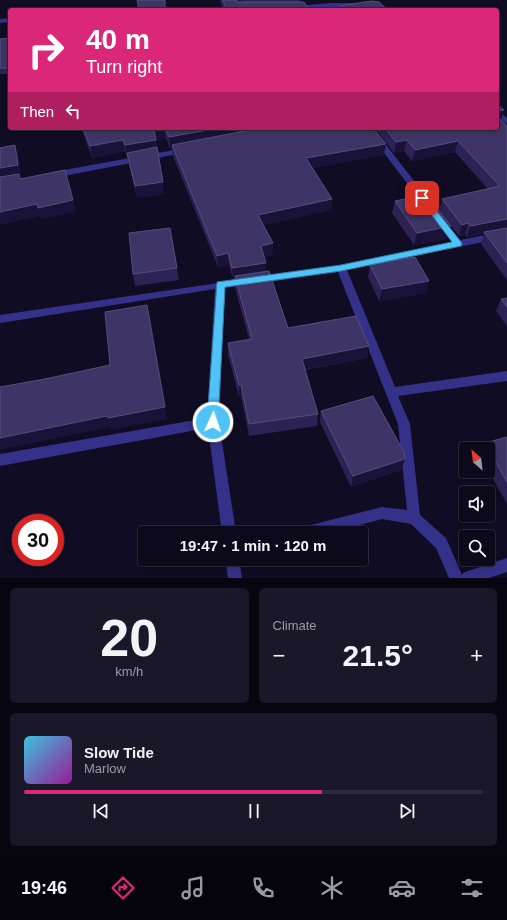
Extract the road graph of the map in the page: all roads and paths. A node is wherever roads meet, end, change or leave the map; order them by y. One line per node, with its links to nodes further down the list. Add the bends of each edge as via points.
1 (306, 0): 2 (street)
2 (312, 7): 3 (street); 4 (street, via 364,4)
3 (288, 8)
4 (385, 8)
5 (499, 114): 6 (street)
6 (507, 122)
7 (371, 130): 11 (street)
8 (192, 148): 9 (street)
9 (46, 176)
10 (507, 234): 11 (street)
11 (458, 244): 12 (street)
12 (341, 268): 13 (street); 16 (street)
13 (220, 284): 14 (street); 17 (street)
14 (0, 319)
15 (507, 376): 16 (street)
16 (391, 392): 19 (street, via 404,424)
17 (213, 422): 18 (street); 20 (street)
18 (0, 460)
19 (414, 518): 21 (street, via 382,513); 25 (street, via 441,543)
20 (228, 526)
21 (333, 526)
22 (507, 565): 26 (street)
23 (233, 566): 24 (street)
24 (235, 578)
25 (456, 578)
26 (468, 578)

